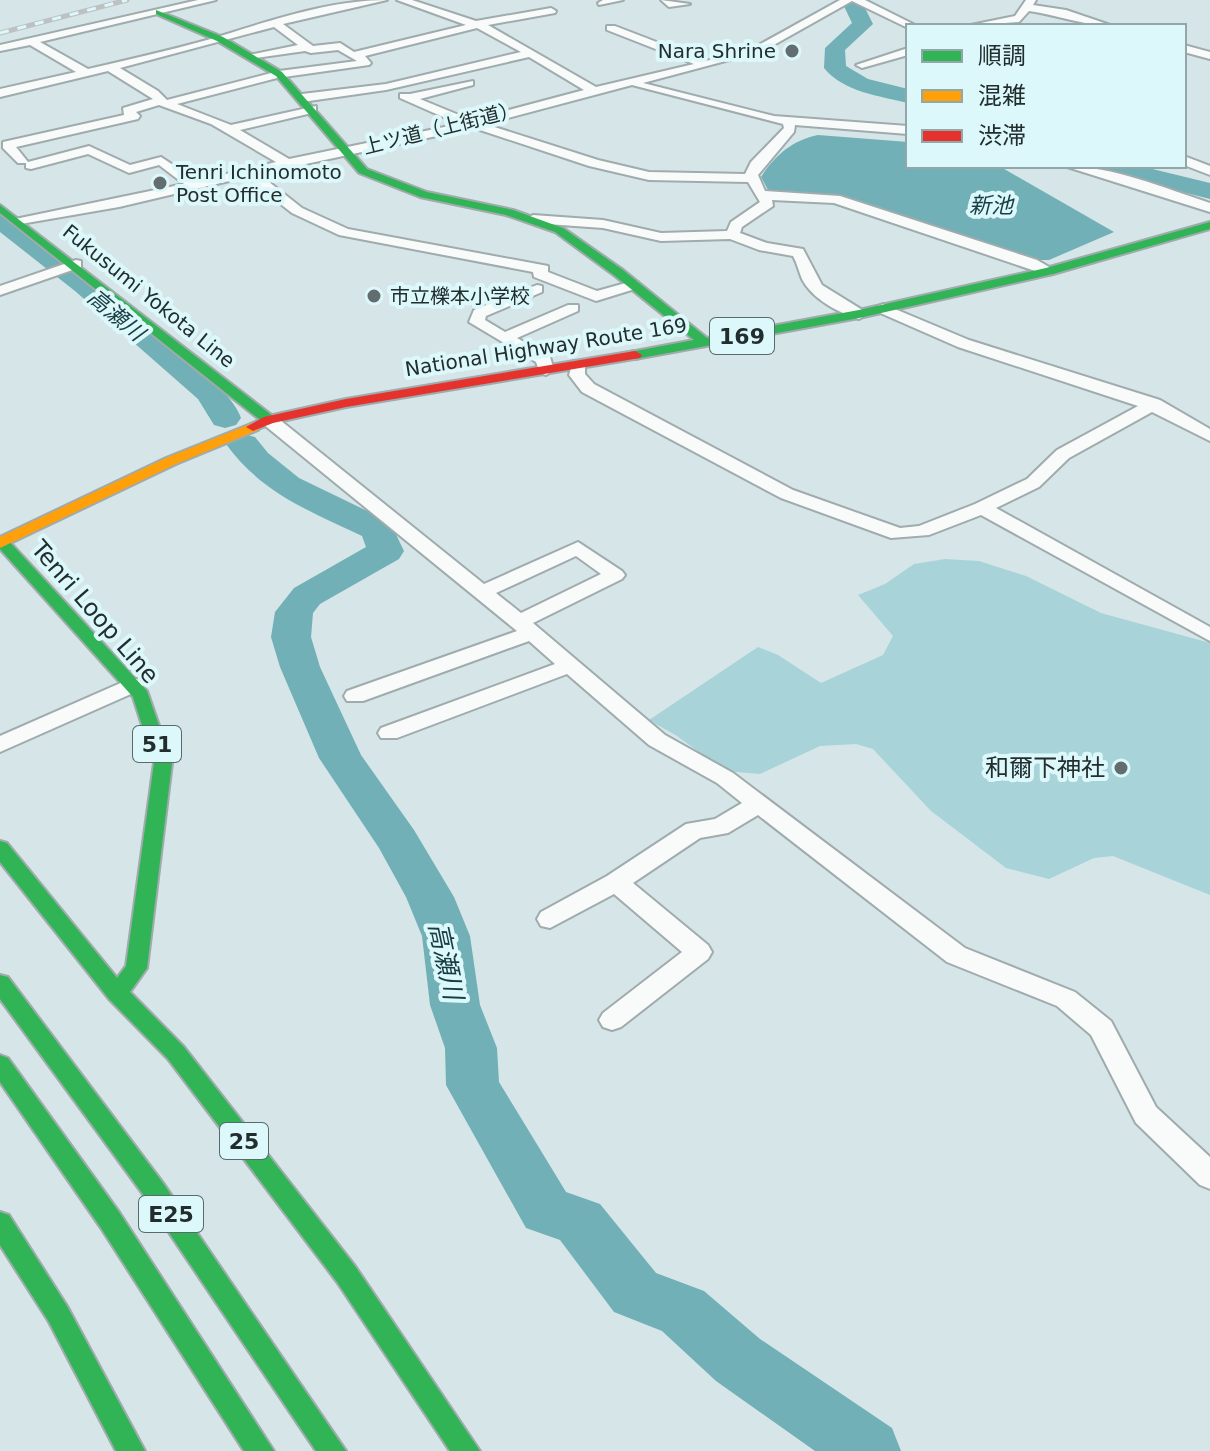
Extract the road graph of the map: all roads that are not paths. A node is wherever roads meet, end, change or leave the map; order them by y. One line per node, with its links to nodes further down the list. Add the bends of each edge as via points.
1 (211, 0): 12 (street)
2 (382, 0): 13 (street)
3 (402, 0): 14 (street)
4 (618, 0): 8 (street)
5 (666, 0): 9 (street)
6 (848, 0): 32 (street, 上ツ道（上街道）, via 759,49)
7 (857, 0): 15 (street)
8 (603, 3)
9 (685, 4)
10 (1030, 4): 16 (street, via 1019,19); 17 (street)
11 (551, 11): 14 (street)
12 (159, 12): 19 (main road); 20 (street)
13 (275, 23): 19 (street); 22 (street)
14 (477, 24): 26 (street); 28 (street)
15 (908, 24)
16 (985, 24)
17 (1101, 24)
18 (611, 28): 32 (street)
19 (220, 39): 30 (main road); 34 (street)
20 (34, 43): 21 (street); 36 (street)
21 (18, 46): 23 (street); 27 (street)
22 (307, 47): 28 (street, via 340,46); 30 (street)
23 (0, 48)
24 (1186, 49): 29 (street)
25 (906, 52): 33 (street)
26 (532, 53): 31 (street); 40 (street)
27 (0, 55)
28 (357, 55): 37 (street, via 365,63)
29 (1210, 56)
30 (253, 57): 37 (main road)
31 (549, 63): 35 (street); 41 (street)
32 (707, 65): 39 (street, 上ツ道（上街道）)
33 (862, 65)
34 (109, 67): 36 (street); 44 (street)
35 (534, 67)
36 (86, 73): 42 (street)
37 (280, 75): 44 (street); 45 (main road)
38 (478, 81): 43 (street)
39 (633, 83): 41 (street, 上ツ道（上街道）); 46 (street, via 729,111)
40 (386, 87): 43 (street); 45 (street)
41 (595, 91): 47 (street, 上ツ道（上街道）)
42 (0, 93)
43 (408, 98): 47 (street)
44 (163, 102): 48 (street); 57 (street, via 131,107 127,111 134,116 7,145 27,163 89,150 129,169 161,161)
45 (307, 103): 48 (street); 50 (main road)
46 (788, 121): 49 (street); 56 (street, via 790,129)
47 (473, 124): 50 (street, 上ツ道（上街道）); 56 (street, via 649,176)
48 (230, 129): 52 (street)
49 (906, 130)
50 (345, 151): 52 (street, 上ツ道（上街道）); 61 (main road, via 363,171 400,187)
51 (1186, 161): 54 (street)
52 (287, 163): 55 (street, 上ツ道（上街道）)
53 (1077, 168): 59 (street)
54 (1210, 171)
55 (248, 172): 57 (street, 上ツ道（上街道）); 66 (street, via 286,203 344,232 543,269 539,274 596,296)
56 (750, 178): 58 (street)
57 (196, 186): 60 (street, 上ツ道（上街道）)
58 (760, 195): 63 (street, via 768,203 736,225); 65 (street, via 835,199)
59 (1210, 208)
60 (7, 215): 64 (main road, Fukusumi Yokota Line)
61 (533, 219): 63 (street, via 603,224 661,237); 66 (main road, via 579,242)
62 (1210, 225): 65 (main road, National Highway Route 169 / 169)
63 (732, 235): 71 (street, via 798,252 809,278 830,299)
64 (76, 264): 68 (street); 77 (main road, Fukusumi Yokota Line)
65 (1049, 271): 70 (main road, National Highway Route 169 / 169)
66 (633, 285): 73 (main road)
67 (537, 289): 72 (street, via 479,313 477,322)
68 (0, 291)
69 (573, 308): 72 (street)
70 (883, 309): 71 (main road, National Highway Route 169 / 169); 76 (street, via 972,347)
71 (859, 314): 73 (main road, National Highway Route 169 / 169)
72 (504, 338): 75 (street, via 544,360)
73 (705, 343): 74 (main road, National Highway Route 169 / 169)
74 (579, 364): 75 (main road, National Highway Route 169 / 169); 79 (street, via 577,375 588,388 787,494 851,518 898,534 922,531)
75 (546, 370): 77 (main road, National Highway Route 169 / 169)
76 (1154, 404): 78 (street); 79 (street, via 1063,454 1033,483)
77 (269, 420): 80 (main road, National Highway Route 169 / 169); 81 (street)
78 (1210, 436)
79 (982, 508): 83 (street)
80 (1, 542): 85 (main road, Tenri Loop Line / 51)
81 (483, 592): 82 (street); 82 (street, via 578,548 615,575)
82 (525, 628): 84 (street); 86 (street)
83 (1210, 635)
84 (569, 666): 87 (street); 89 (street, via 657,740 725,778)
85 (132, 685): 88 (street); 94 (main road, Tenri Loop Line / 51, via 141,695 163,763 136,968)
86 (355, 696)
87 (389, 733)
88 (0, 745)
89 (758, 804): 91 (street, via 720,827 694,830); 97 (street, via 956,955 1066,999 1101,1028 1146,1115)
90 (0, 848): 94 (main road, 25)
91 (616, 882): 92 (street); 95 (street, via 699,952)
92 (550, 919)
93 (0, 983): 101 (main road, E25, via 154,1190)
94 (117, 993): 102 (main road, 25, via 176,1053 346,1274)
95 (612, 1020)
96 (0, 1064): 100 (main road, E25)
97 (1210, 1176)
98 (0, 1223): 99 (main road, via 58,1314)
99 (131, 1451)
100 (260, 1451)
101 (332, 1451)
102 (466, 1451)

